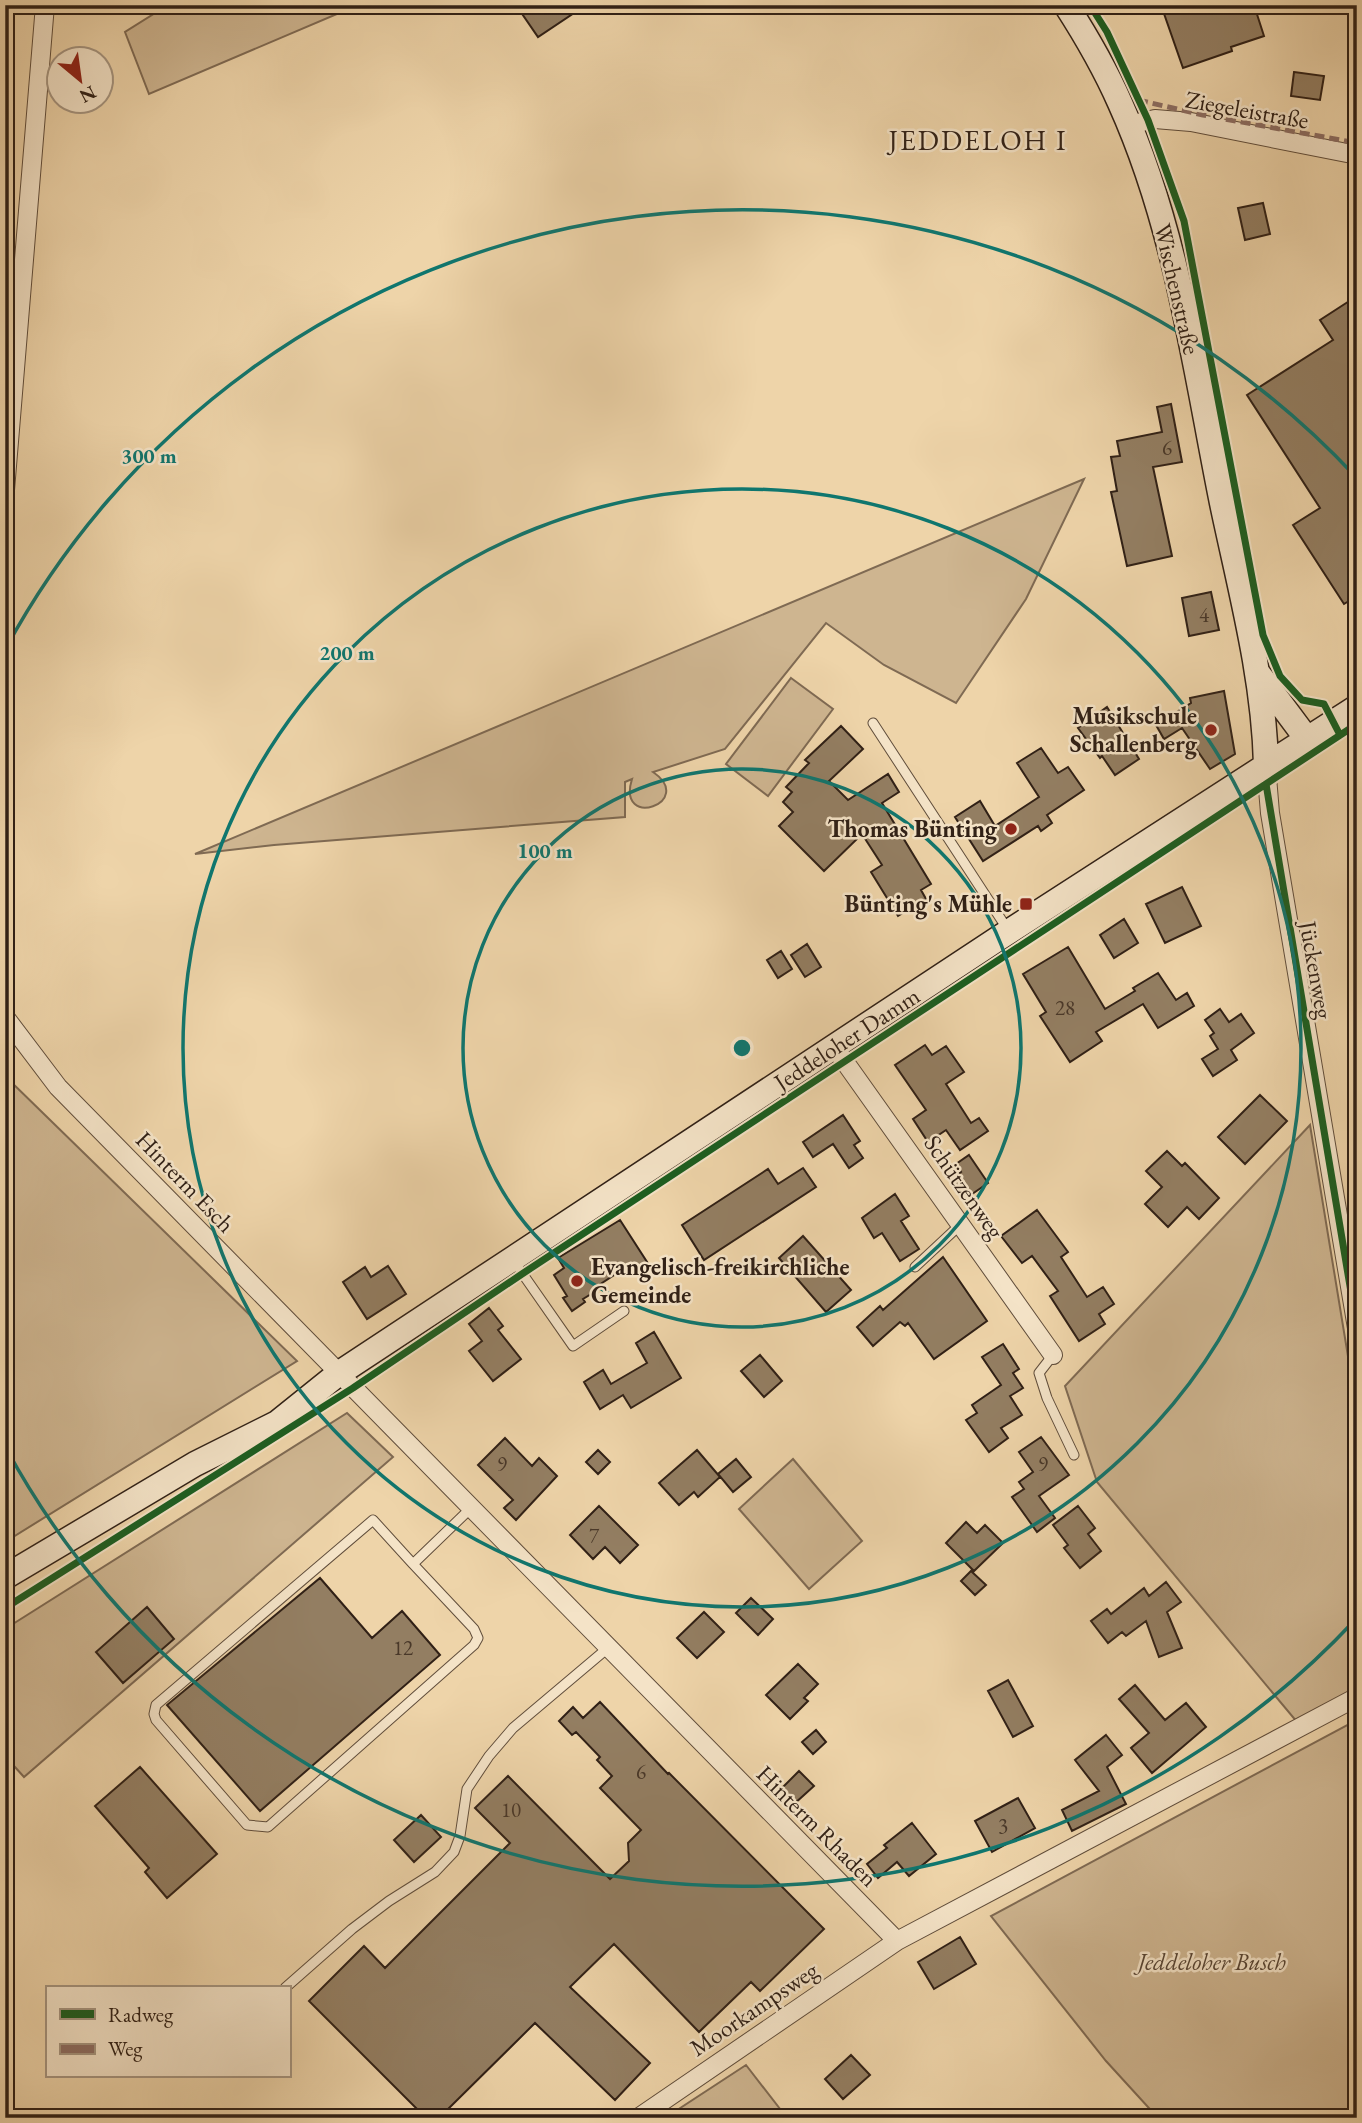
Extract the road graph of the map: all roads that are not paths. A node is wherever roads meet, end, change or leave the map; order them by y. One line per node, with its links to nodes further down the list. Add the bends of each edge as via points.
1 (45, 5): 5 (street)
2 (1066, 5): 3 (main road, Wischenstraße)
3 (1129, 125): 4 (street, Ziegeleistraße, via 1155,119 1191,122); 6 (main road, Wischenstraße, via 1171,252)
4 (1357, 155)
5 (5, 490)
6 (1257, 671): 9 (main road, Wischenstraße); 10 (main road, Wischenstraße)
7 (1357, 707): 9 (main road, Jeddeloher Damm)
8 (873, 723): 11 (lane)
9 (1307, 739): 10 (main road, Jeddeloher Damm)
10 (1266, 765): 11 (main road, Jeddeloher Damm); 18 (street, Jückenweg, via 1270,813)
11 (1009, 932): 13 (main road, Jeddeloher Damm)
12 (5, 1017): 20 (street, Hinterm Esch, via 58,1087)
13 (835, 1048): 14 (street, Schützenweg); 15 (main road, Jeddeloher Damm)
14 (960, 1225): 16 (lane); 19 (street, Schützenweg)
15 (512, 1259): 17 (lane, via 573,1346); 20 (main road, Jeddeloher Damm)
16 (915, 1266)
17 (624, 1311)
18 (1357, 1328)
19 (1053, 1355): 21 (lane, via 1039,1373)
20 (338, 1374): 22 (street, Hinterm Rhaden); 24 (main road, Jeddeloher Damm, via 277,1423 195,1464)
21 (1074, 1455)
22 (471, 1508): 23 (lane); 25 (street, Hinterm Rhaden)
23 (413, 1564): 23 (lane, via 474,1629 478,1639 268,1827 247,1825 156,1720 156,1706 373,1520)
24 (5, 1577)
25 (609, 1647): 27 (street, Hinterm Rhaden); 28 (lane, via 513,1728 489,1756 467,1790 454,1852 435,1872 361,1922)
26 (1357, 1697): 27 (street)
27 (897, 1941): 29 (street, Moorkampsweg)
28 (287, 1986)
29 (638, 2118)

